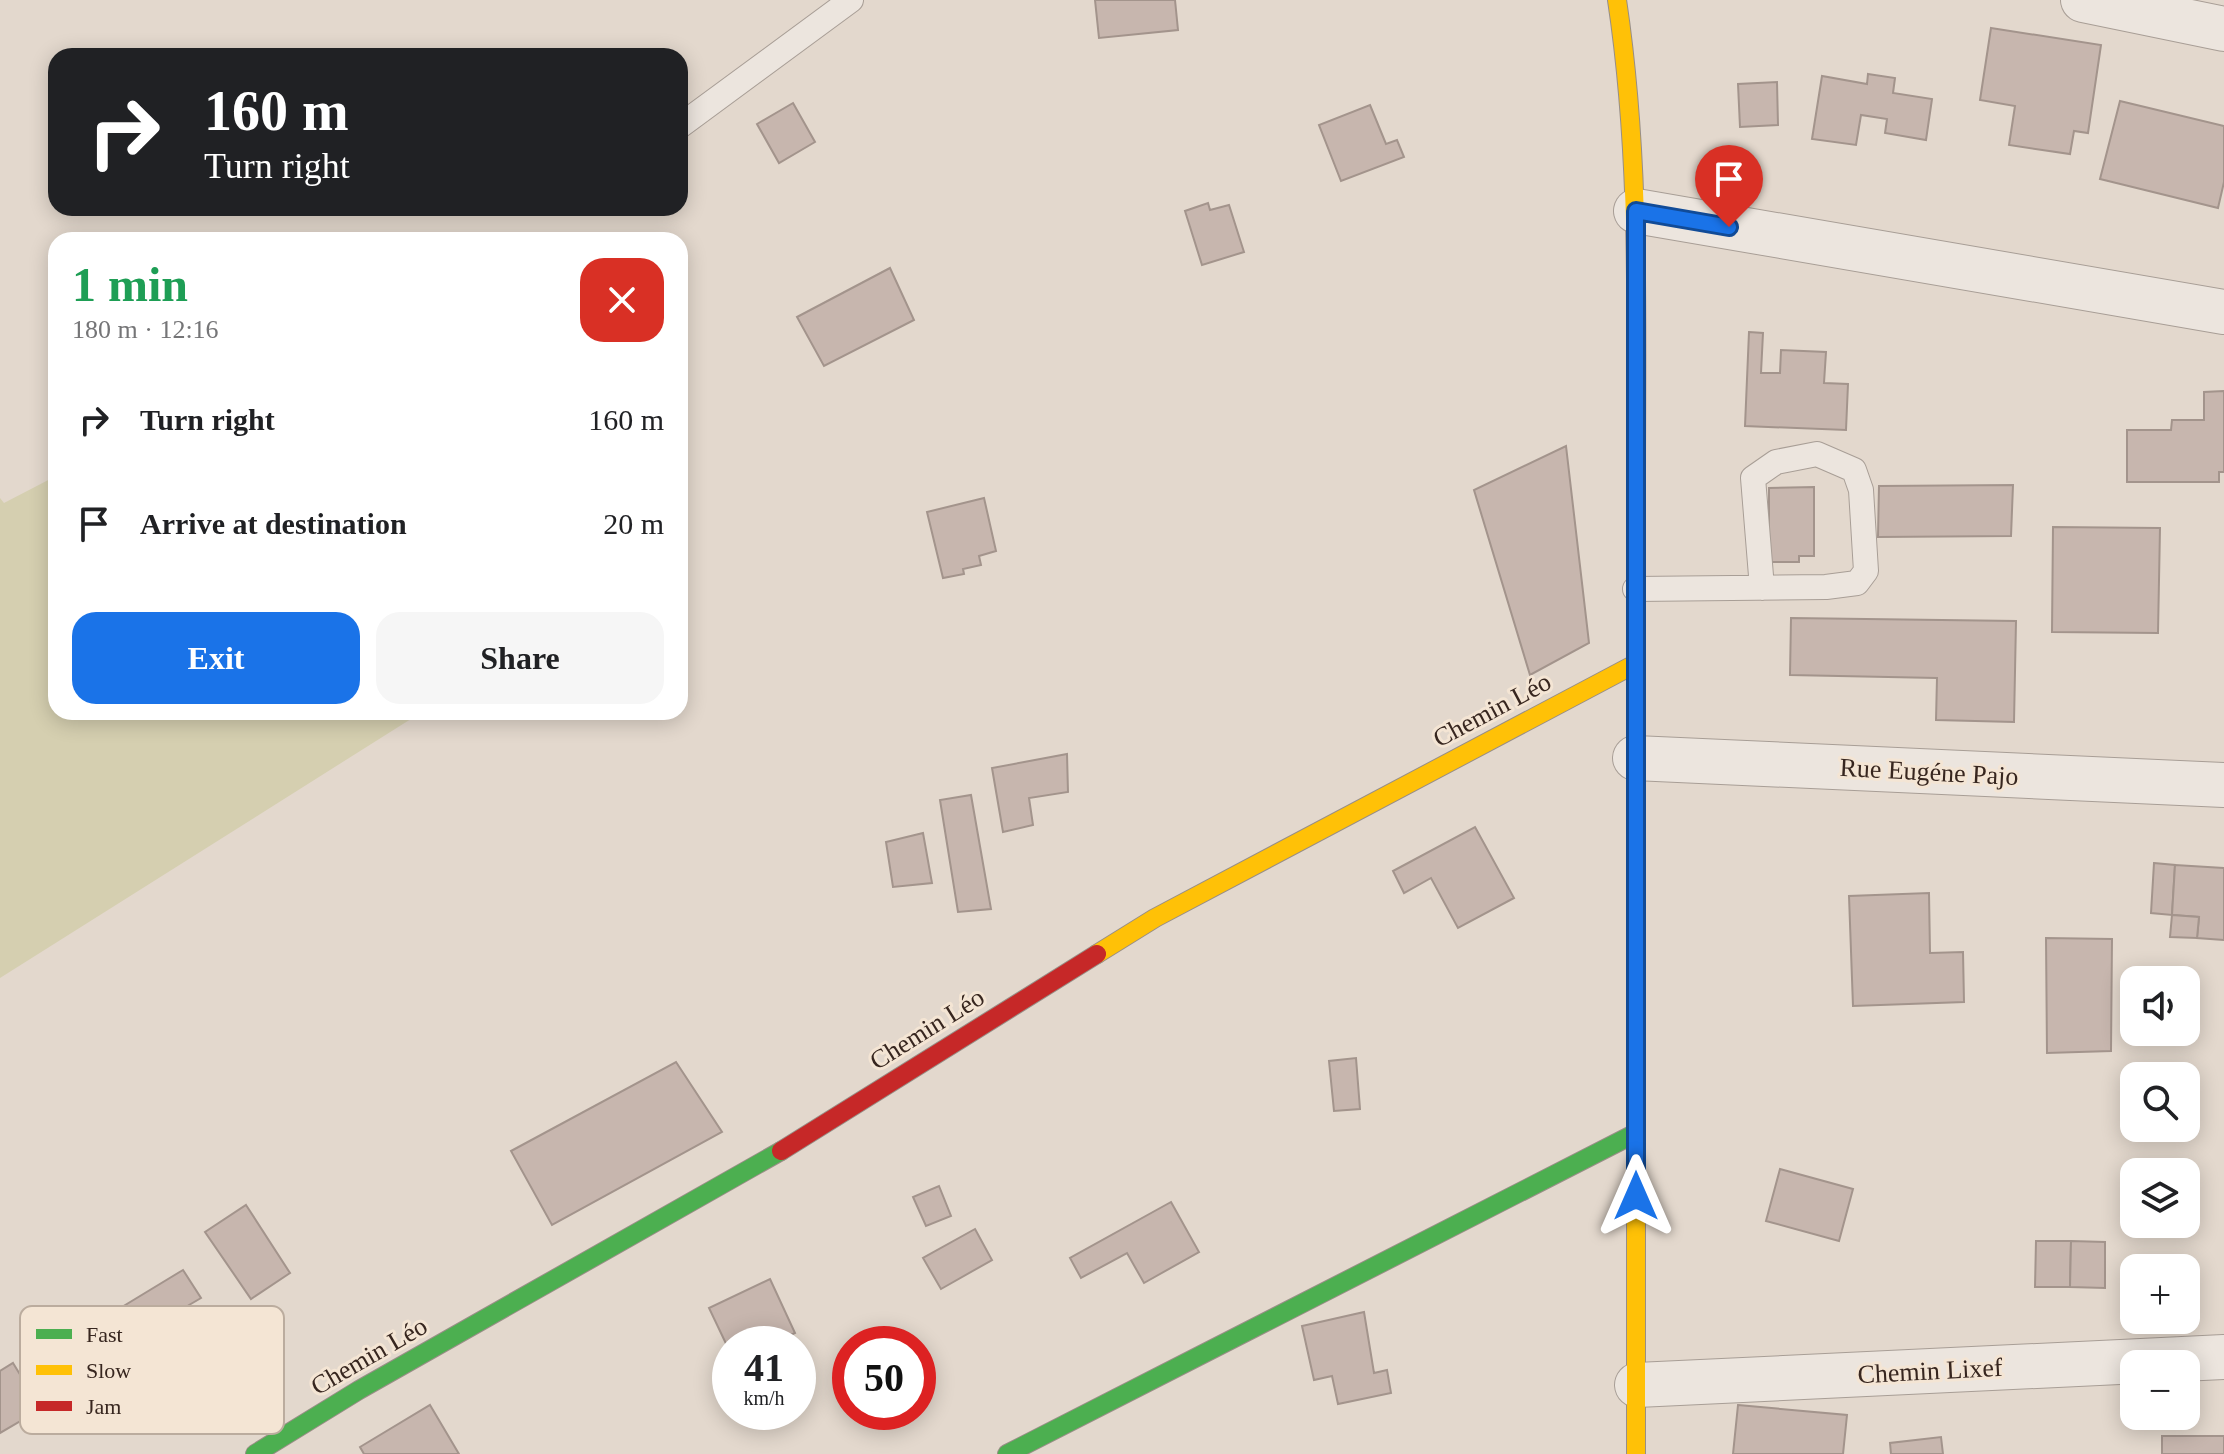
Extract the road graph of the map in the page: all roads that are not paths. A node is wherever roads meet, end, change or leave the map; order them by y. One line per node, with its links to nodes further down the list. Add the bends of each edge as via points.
1 (851, 0): 5 (lane)
2 (1617, 0): 6 (street)
3 (2083, 0): 4 (street)
4 (2224, 29)
5 (688, 120)
6 (1636, 211): 7 (street); 9 (street)
7 (2224, 312)
8 (1762, 588): 8 (lane, via 1857,583 1866,571 1861,490 1854,470 1817,454 1776,462 1753,478); 9 (lane)
9 (1635, 589): 10 (street)
10 (1635, 664): 11 (street); 16 (street, Chemin Léo, via 1155,918 772,1156)
11 (1635, 758): 12 (street, Rue Eugéne Pajo); 13 (street)
12 (2224, 785)
13 (1636, 1133): 15 (street); 17 (street)
14 (2224, 1357): 15 (street, Chemin Lixef)
15 (1637, 1385): 18 (street)
16 (255, 1454)
17 (1007, 1454)
18 (1636, 1454)

